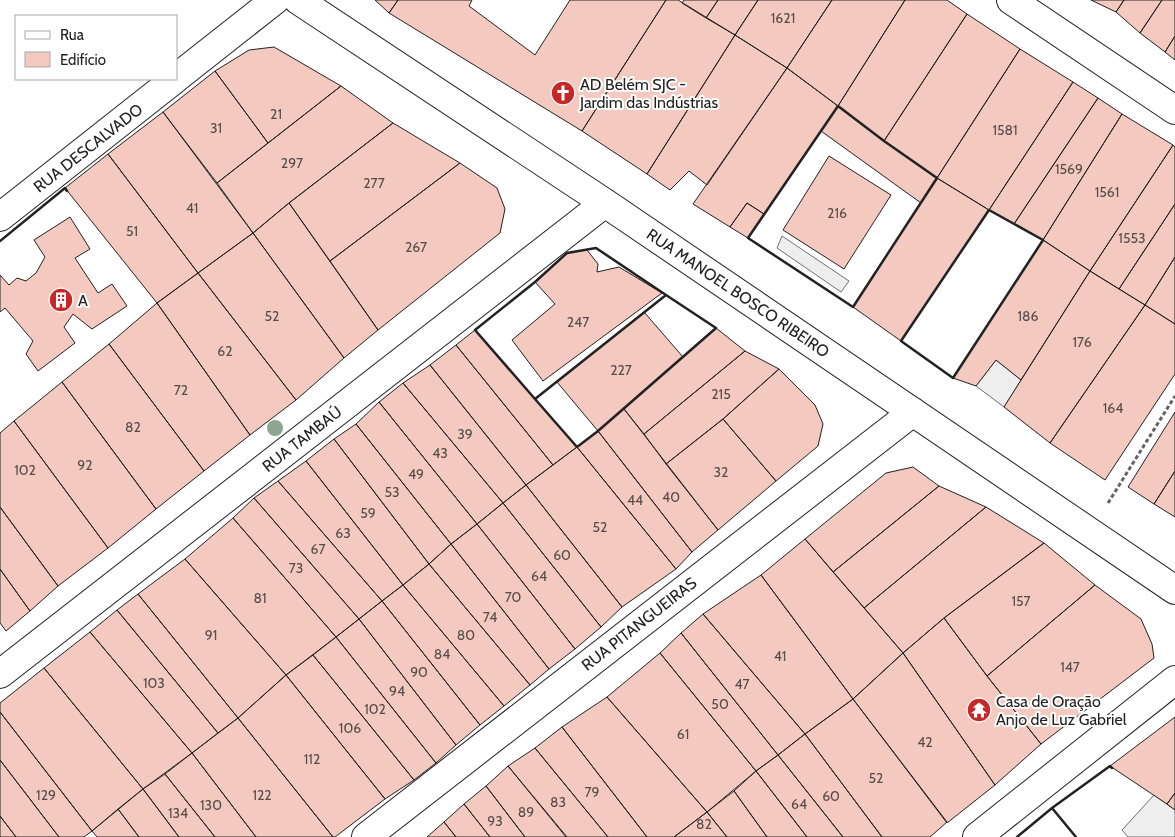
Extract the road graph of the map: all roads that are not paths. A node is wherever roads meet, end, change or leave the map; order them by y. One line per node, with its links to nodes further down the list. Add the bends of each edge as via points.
1 (275, 0): 4 (street, RUA DESCALVADO)
2 (298, 0): 7 (street, RUA MANOEL BOSCO RIBEIRO)
3 (1010, 0): 6 (street)
4 (178, 76)
5 (173, 80): 8 (street, RUA DESCALVADO)
6 (1175, 110)
7 (605, 203): 9 (street, RUA MANOEL BOSCO RIBEIRO); 11 (street, RUA TAMBAÚ)
8 (0, 218)
9 (913, 412): 10 (street, RUA MANOEL BOSCO RIBEIRO); 13 (street, RUA PITANGUEIRAS)
10 (1175, 590)
11 (0, 674)
12 (1175, 680): 14 (street)
13 (366, 837)
14 (977, 837)

